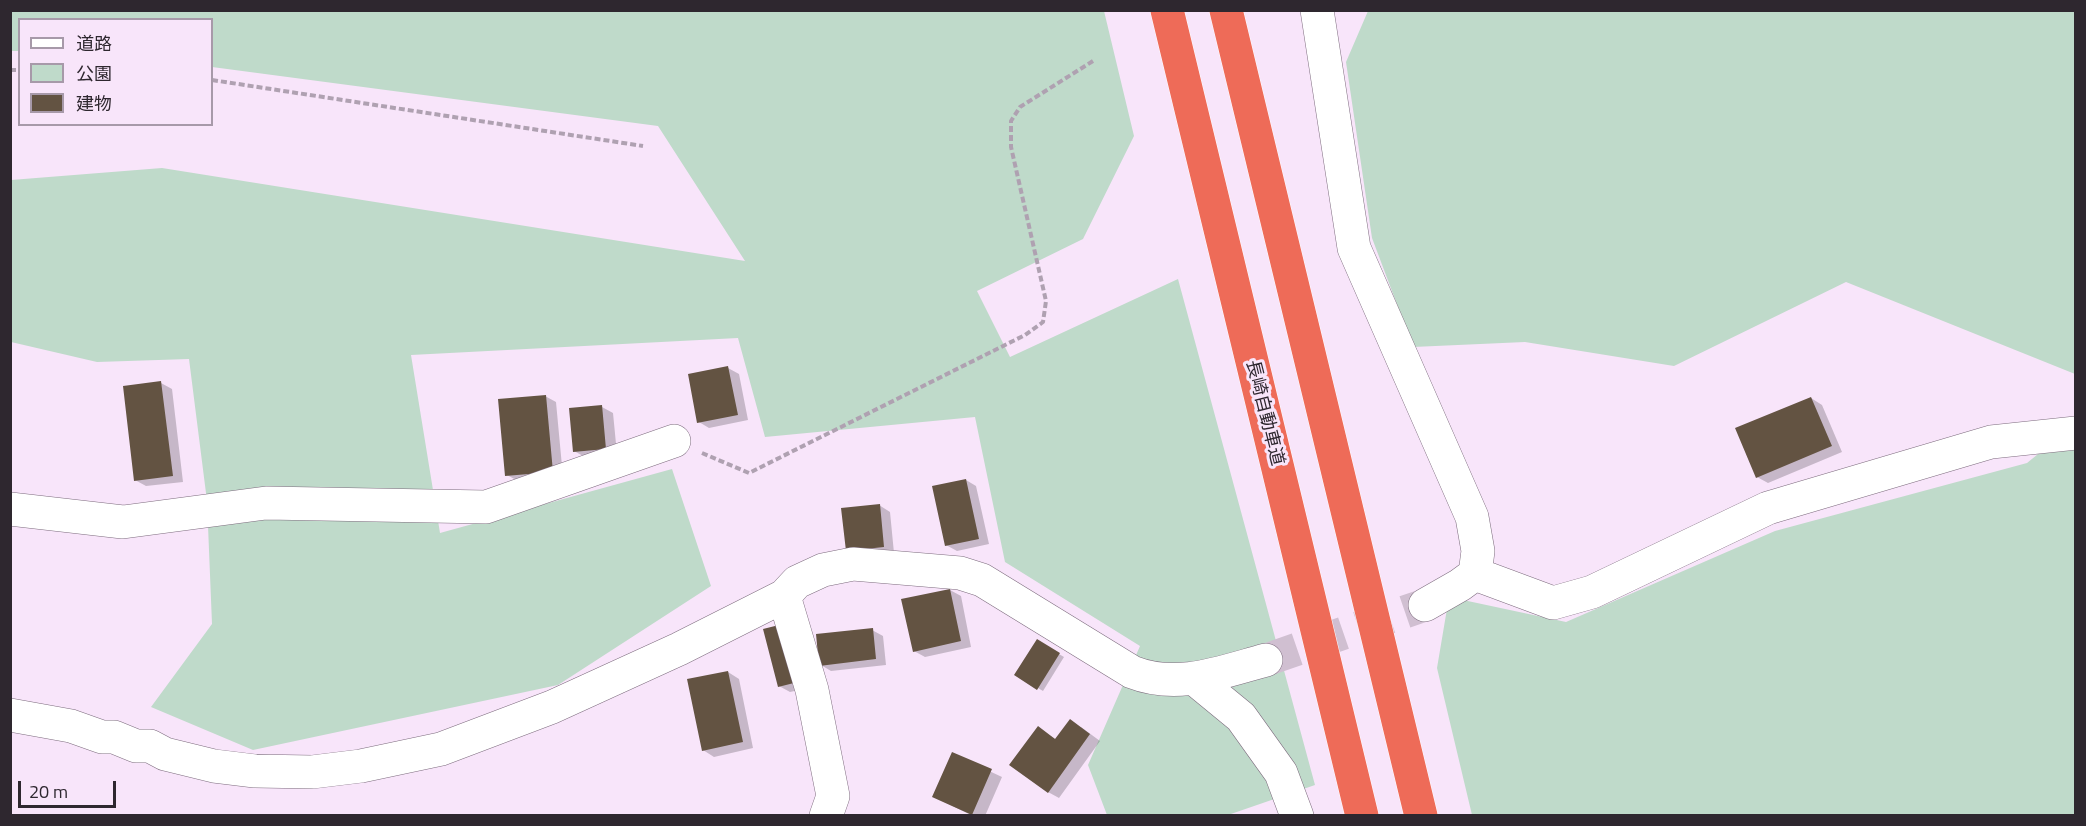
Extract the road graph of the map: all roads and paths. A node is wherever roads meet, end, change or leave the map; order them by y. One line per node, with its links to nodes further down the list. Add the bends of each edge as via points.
1 (1167, 10): 18 (highway, 長崎自動車道)
2 (1227, 10): 19 (highway)
3 (1317, 10): 10 (street, via 1354,248 1472,517 1478,551)
4 (1093, 61): 8 (path, via 1020,107 1011,121 1011,147 1046,301 1043,322 1025,335 748,473)
5 (213, 80): 6 (path)
6 (643, 146)
7 (2076, 433): 10 (street, via 1991,442 1768,508 1592,592 1554,603)
8 (674, 441): 9 (street, via 486,507 266,503 123,522)
9 (10, 509)
10 (1475, 574): 12 (street)
11 (784, 596): 14 (street, via 797,582 824,570 853,564 960,573 982,580 1132,672 1148,678); 15 (street, via 552,707 441,748 361,766 312,772 214,766 71,726); 16 (street, via 813,690 833,796)
12 (1425, 605)
13 (1266, 660): 14 (street)
14 (1196, 680): 17 (street, via 1241,717 1281,773)
15 (10, 715)
16 (825, 816)
17 (1297, 816)
18 (1362, 816)
19 (1421, 816)

